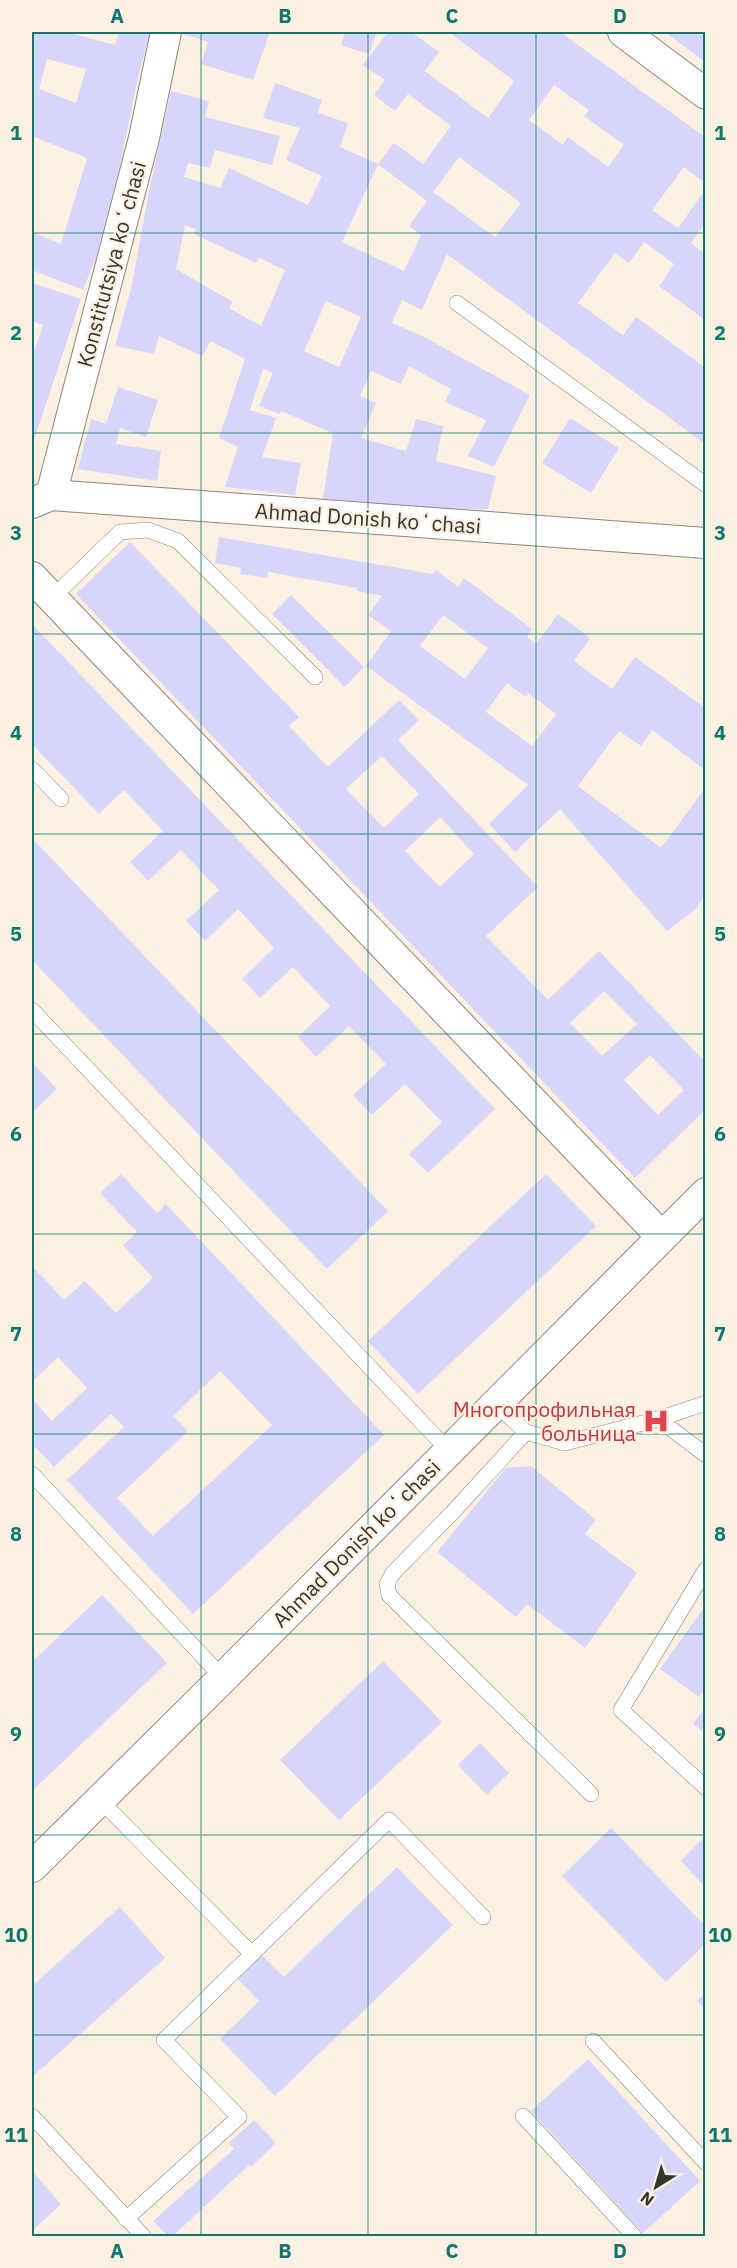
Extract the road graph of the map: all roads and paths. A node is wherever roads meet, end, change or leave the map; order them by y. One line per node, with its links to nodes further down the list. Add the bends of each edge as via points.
1 (166, 32): 6 (street, Konstitutsiya koʻchasi, via 144,138)
2 (623, 32): 3 (street)
3 (705, 94)
4 (457, 303): 5 (lane)
5 (705, 485)
6 (41, 499): 7 (street, Ahmad Donish koʻchasi)
7 (705, 543)
8 (32, 577): 9 (street)
9 (52, 598): 10 (lane, via 120,532 148,530 178,542); 15 (street)
10 (315, 677)
11 (32, 769): 12 (lane)
12 (61, 799)
13 (32, 1010): 20 (lane)
14 (705, 1193): 15 (street, Ahmad Donish koʻchasi)
15 (661, 1236): 16 (street, Ahmad Donish koʻchasi)
16 (495, 1402): 19 (lane); 20 (street, Ahmad Donish koʻchasi)
17 (705, 1402): 18 (lane)
18 (658, 1419): 19 (lane, via 564,1443); 21 (lane)
19 (526, 1432): 26 (lane, via 387,1584 389,1595)
20 (448, 1450): 24 (street, Ahmad Donish koʻchasi)
21 (705, 1455)
22 (32, 1474): 24 (lane)
23 (705, 1569): 25 (lane, via 621,1710)
24 (223, 1678): 27 (street, Ahmad Donish koʻchasi)
25 (705, 1788)
26 (591, 1794)
27 (100, 1800): 28 (street, Ahmad Donish koʻchasi); 30 (lane)
28 (32, 1867)
29 (483, 1917): 30 (lane, via 389,1820)
30 (251, 1953): 35 (lane, via 164,2040 239,2117)
31 (593, 2041): 34 (lane)
32 (32, 2116): 35 (lane)
33 (523, 2116): 37 (lane)
34 (705, 2163)
35 (126, 2219): 36 (lane)
36 (143, 2236)
37 (634, 2236)

